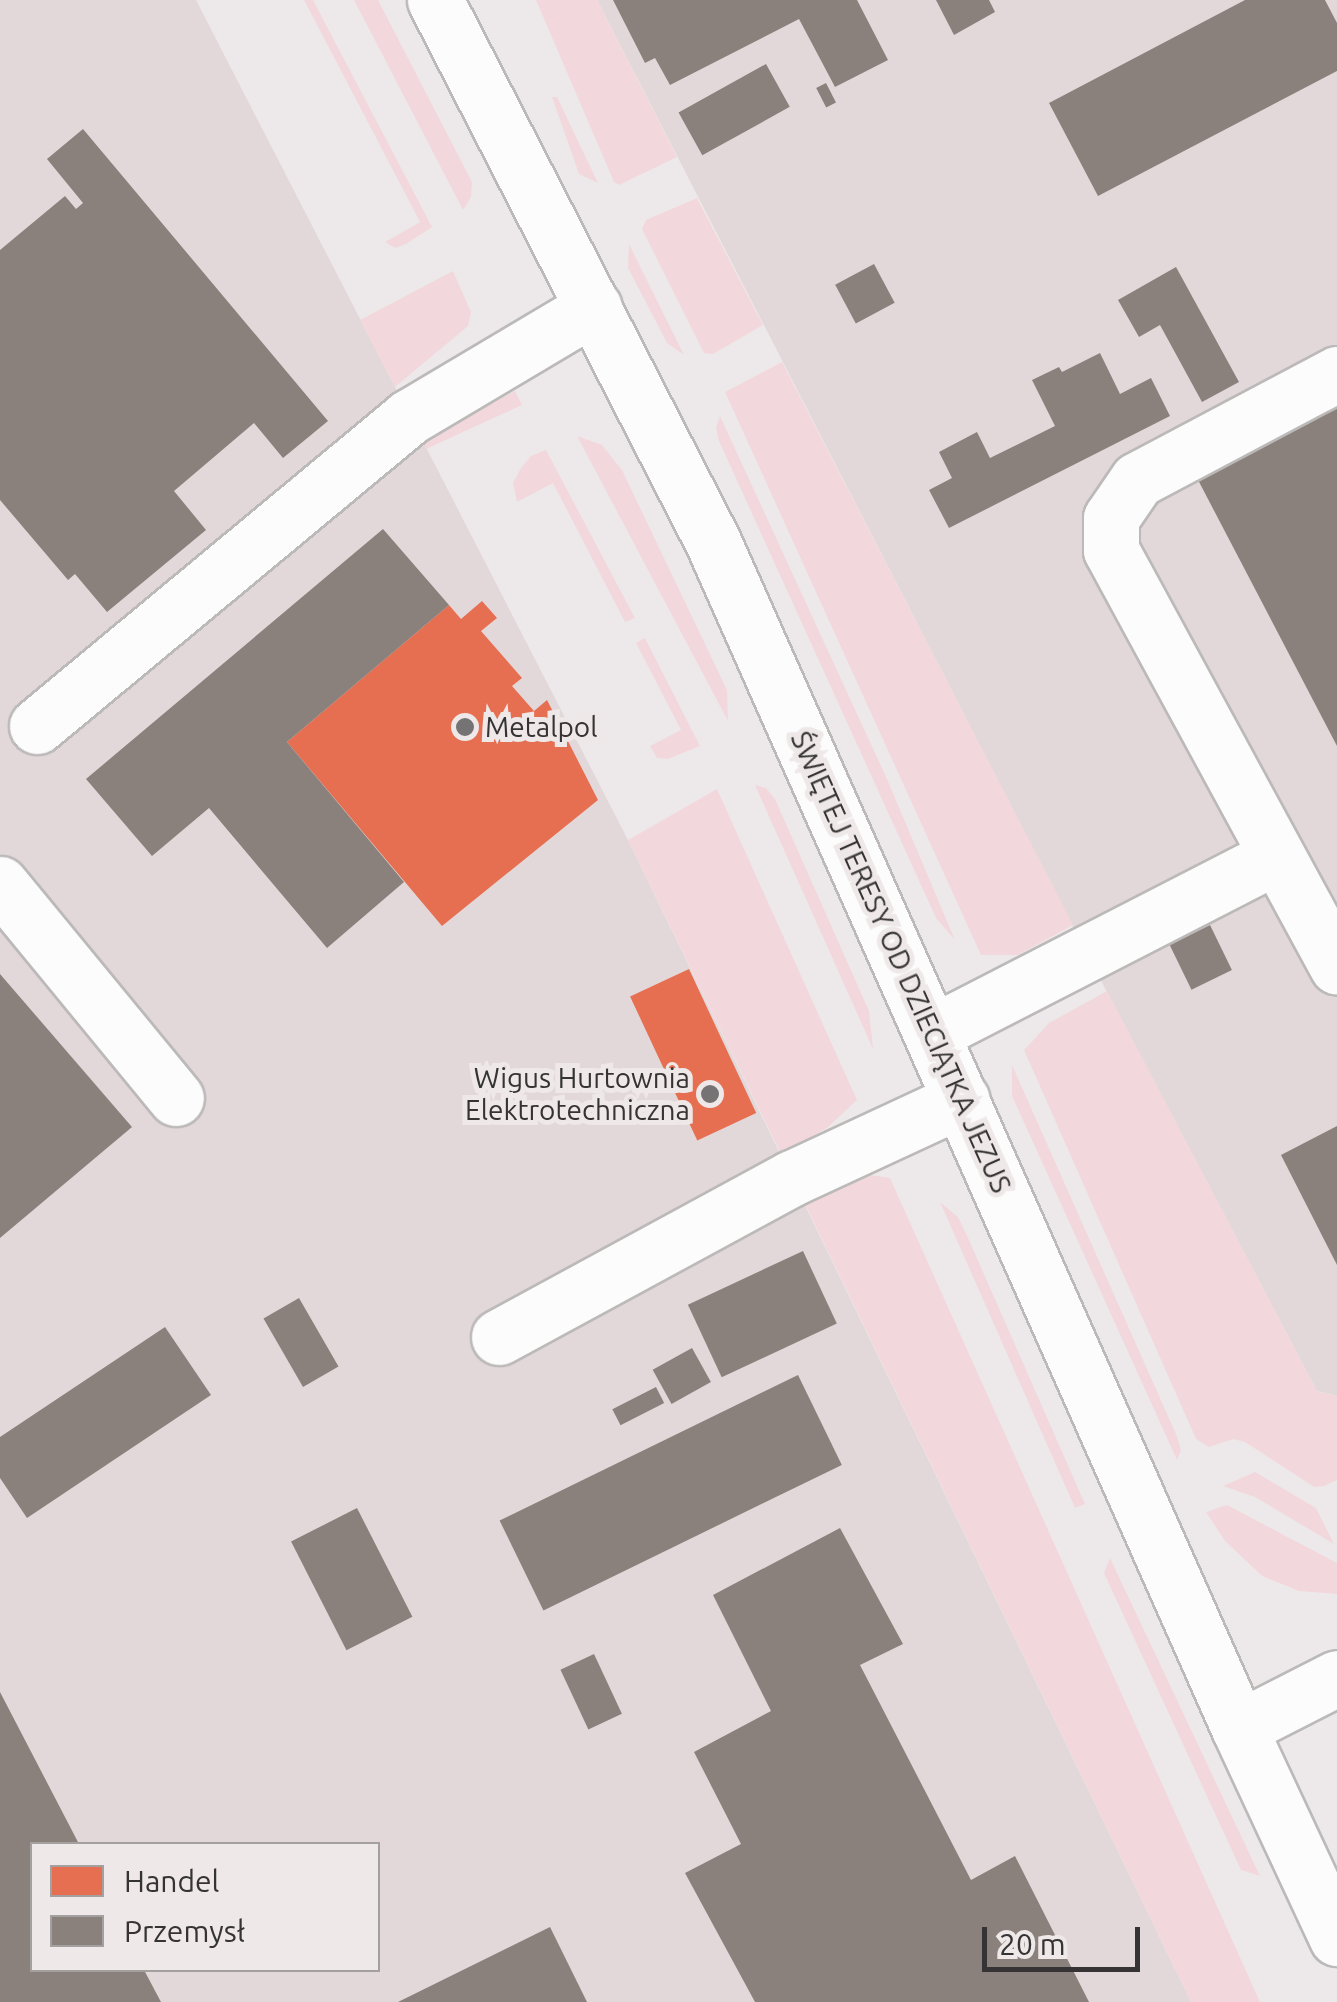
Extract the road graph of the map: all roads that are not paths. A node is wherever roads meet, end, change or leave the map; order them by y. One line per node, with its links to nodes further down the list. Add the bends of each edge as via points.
1 (435, 0): 2 (street, ŚWIĘTEJ TERESY OD DZIECIĄTKA JEZUS)
2 (594, 307): 4 (street, via 410,417); 8 (street, ŚWIĘTEJ TERESY OD DZIECIĄTKA JEZUS, via 713,542)
3 (1337, 374): 5 (street, via 1137,480 1111,518 1111,550)
4 (37, 726)
5 (1274, 857): 7 (street); 8 (street)
6 (0, 884): 9 (street)
7 (1337, 967)
8 (932, 1033): 10 (street, ŚWIĘTEJ TERESY OD DZIECIĄTKA JEZUS)
9 (176, 1098)
10 (962, 1099): 11 (street, via 792,1178); 13 (street, ŚWIĘTEJ TERESY OD DZIECIĄTKA JEZUS)
11 (499, 1337)
12 (1337, 1678): 13 (street)
13 (1239, 1728): 14 (street, ŚWIĘTEJ TERESY OD DZIECIĄTKA JEZUS)
14 (1337, 1938)

